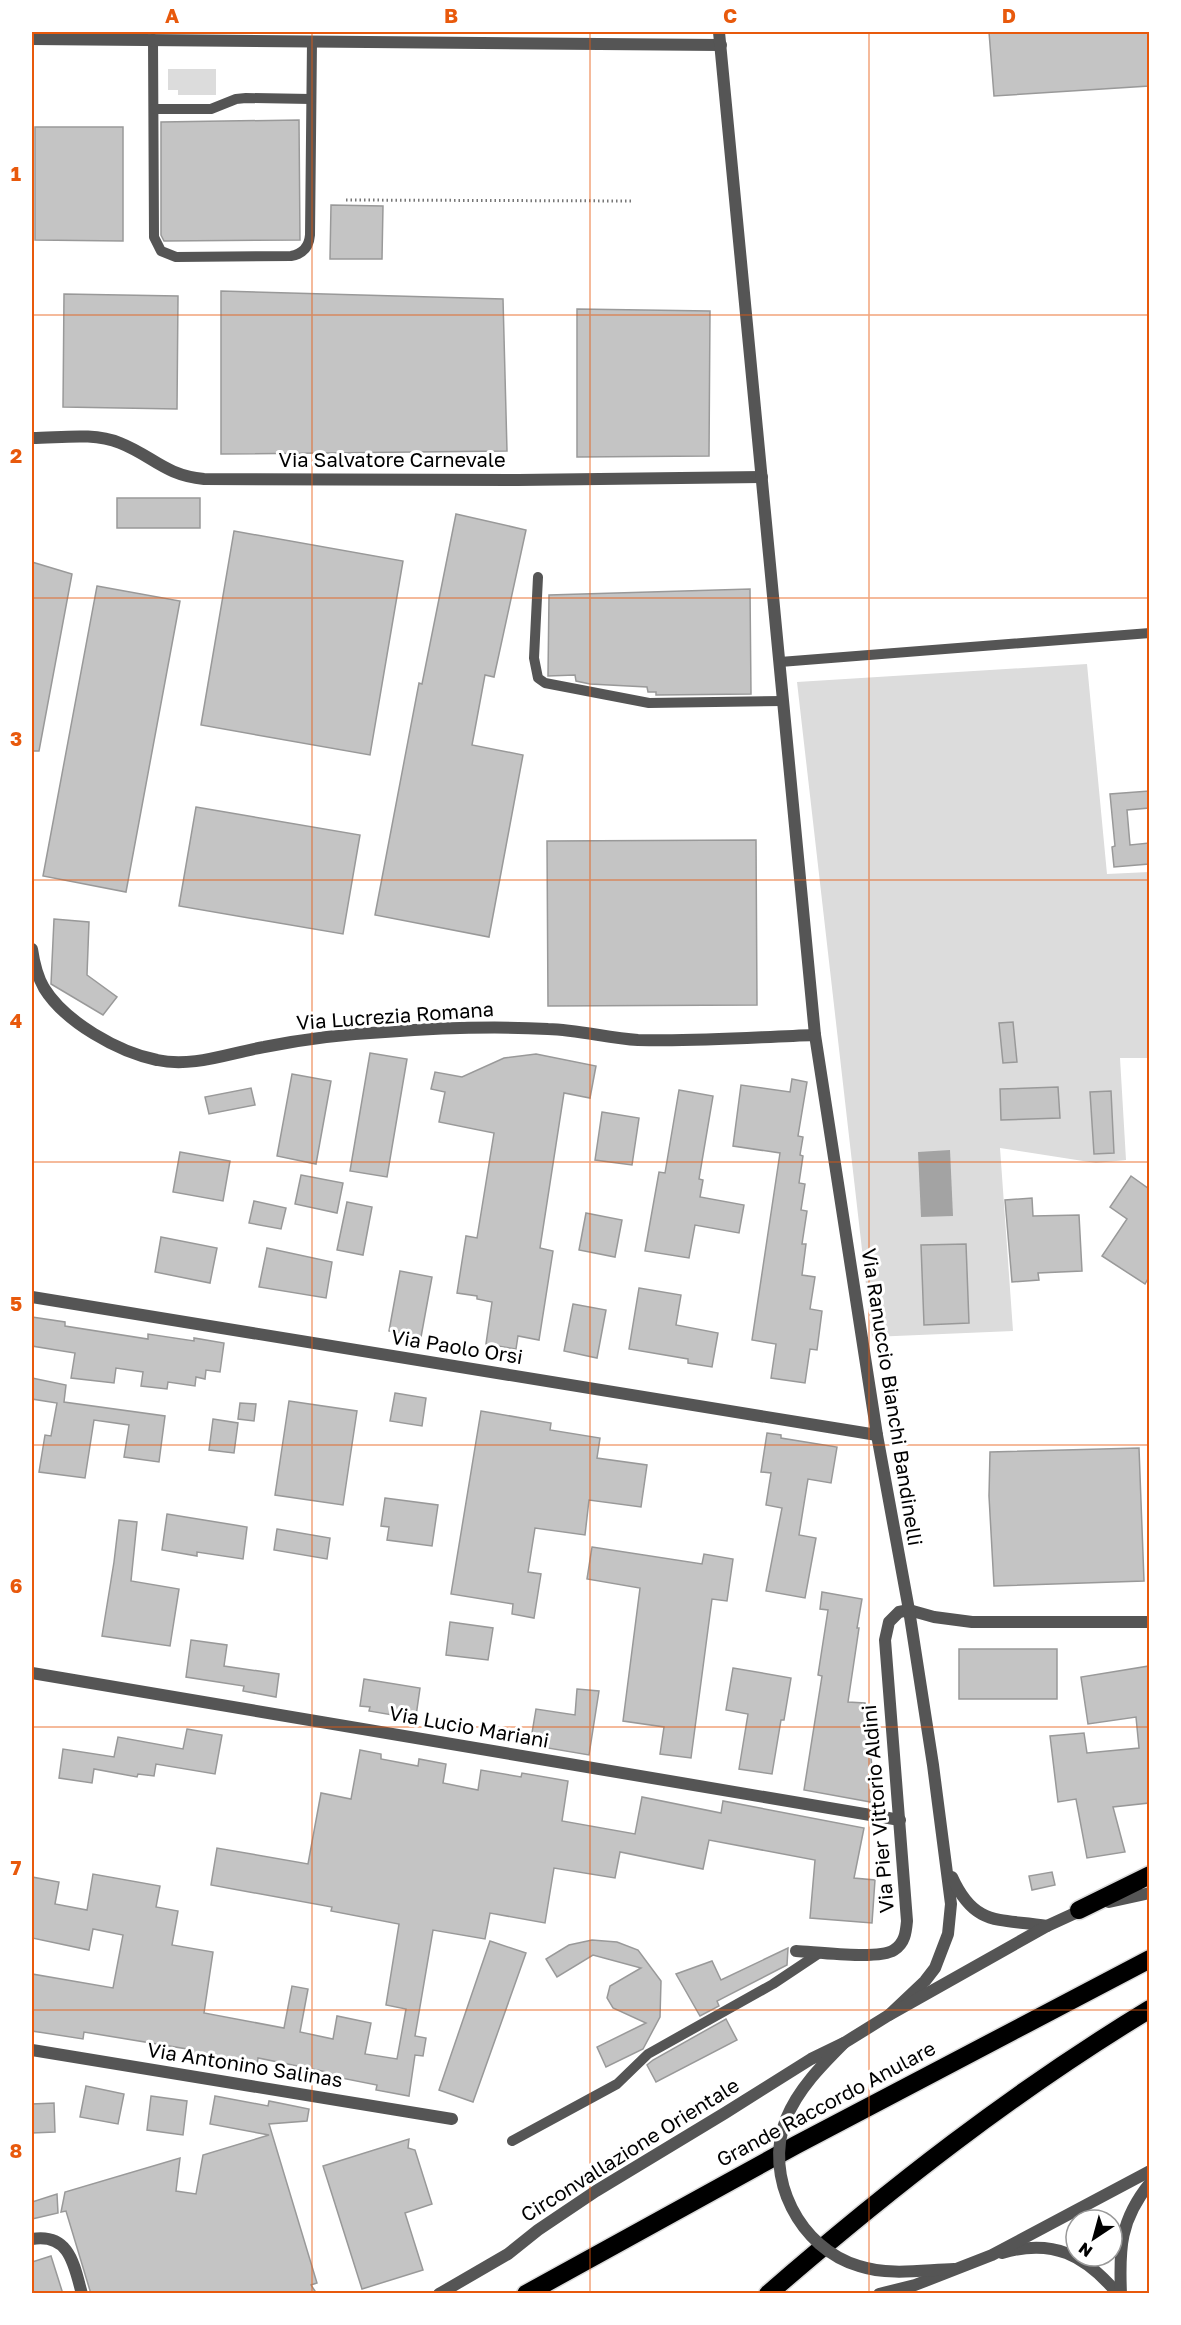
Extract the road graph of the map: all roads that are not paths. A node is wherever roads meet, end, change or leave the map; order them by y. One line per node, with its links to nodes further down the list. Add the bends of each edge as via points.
1 (719, 32): 5 (street, Via Ranuccio Bianchi Bandinelli)
2 (146, 36): 3 (street); 4 (street); 7 (lane)
3 (32, 39)
4 (312, 41): 5 (street); 6 (lane)
5 (721, 45): 9 (street, Via Ranuccio Bianchi Bandinelli)
6 (311, 99): 7 (lane, via 246,98 211,109); 7 (lane, via 309,241 304,250 291,255 176,256 158,248 154,237)
7 (154, 109)
8 (32, 438): 9 (street, Via Salvatore Carnevale, via 112,440 172,472 204,479)
9 (762, 477): 12 (street, Via Ranuccio Bianchi Bandinelli)
10 (538, 577): 13 (lane, via 534,658 538,678 544,684 649,703)
11 (1149, 633): 12 (lane)
12 (780, 662): 13 (street, Via Ranuccio Bianchi Bandinelli)
13 (783, 701): 15 (street, Via Ranuccio Bianchi Bandinelli)
14 (32, 950): 15 (street, Via Lucrezia Romana, via 43,986 75,1020 119,1046 170,1062 193,1062 319,1038 424,1029 539,1028 640,1040)
15 (815, 1035): 17 (street, Via Ranuccio Bianchi Bandinelli)
16 (32, 1297): 17 (street, Via Paolo Orsi)
17 (877, 1435): 18 (street, Via Ranuccio Bianchi Bandinelli)
18 (909, 1610): 19 (street, via 972,1622); 21 (street, Via Pier Vittorio Aldini, via 889,1622 885,1640); 22 (street, Via Ranuccio Bianchi Bandinelli)
19 (1149, 1622)
20 (32, 1673): 21 (street, Via Lucio Mariani)
21 (900, 1820): 28 (street, Via Pier Vittorio Aldini, via 907,1921 902,1942 879,1955)
22 (947, 1866): 26 (street, via 962,1896 980,1915); 31 (street, Via Ranuccio Bianchi Bandinelli, via 951,1919 942,1953 930,1975)
23 (1149, 1875): 25 (highway)
24 (1149, 1893): 25 (street)
25 (1079, 1910): 26 (street)
26 (1047, 1926): 31 (street)
27 (796, 1951): 28 (street, Via Pier Vittorio Aldini)
28 (821, 1952): 35 (lane, via 648,2054 617,2084)
29 (1149, 1959): 43 (highway, Grande Raccordo Anulare, via 796,2145)
30 (1149, 2009): 44 (highway, via 959,2136)
31 (889, 2015): 32 (street)
32 (844, 2043): 40 (street, bridge, via 795,2100 784,2127 780,2164 792,2208 816,2241 851,2264 886,2271); 42 (street, Circonvallazione Orientale, via 811,2059 596,2191 508,2254)
33 (32, 2050): 34 (street, Via Antonino Salinas)
34 (452, 2119)
35 (512, 2140)
36 (1149, 2171): 39 (street)
37 (1149, 2183): 46 (street, via 1122,2231)
38 (32, 2239): 41 (street, via 50,2239 62,2246 71,2258)
39 (992, 2255): 40 (street); 46 (street, via 1025,2247 1061,2251 1092,2266)
40 (954, 2269): 45 (street)
41 (82, 2294)
42 (439, 2294)
43 (526, 2294)
44 (768, 2294)
45 (879, 2294)
46 (1120, 2294)

